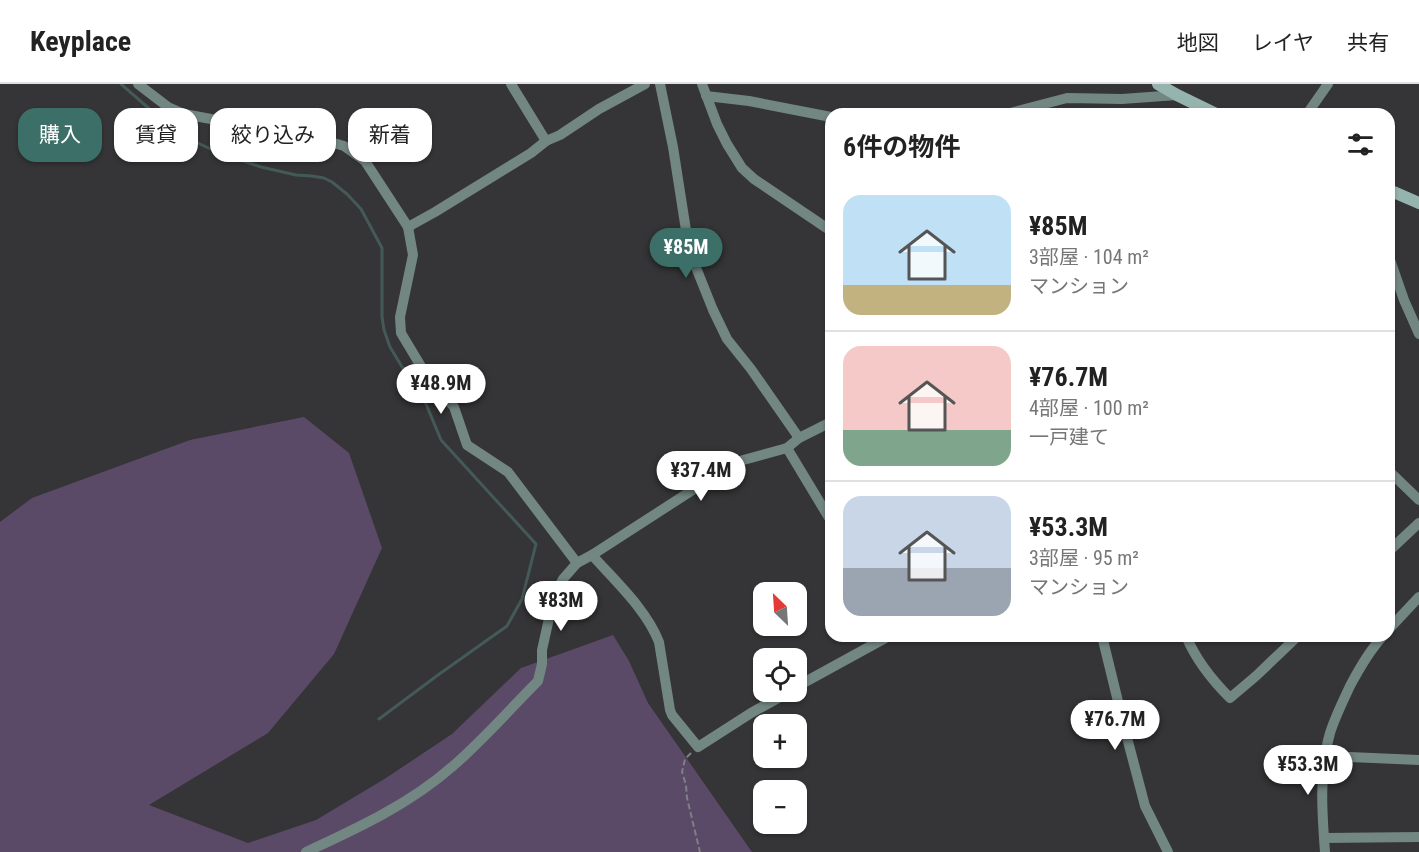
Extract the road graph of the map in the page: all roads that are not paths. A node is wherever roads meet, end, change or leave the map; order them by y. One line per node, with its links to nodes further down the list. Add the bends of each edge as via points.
1 (138, 84): 17 (street, via 184,114 286,129 344,146 365,161)
2 (511, 84): 14 (street)
3 (645, 84): 14 (street)
4 (660, 84): 22 (street, via 688,243 701,280 727,339)
5 (702, 84): 9 (street)
6 (1158, 84): 8 (main road)
7 (1328, 84): 12 (street)
8 (1177, 95): 10 (street, via 1067,98); 11 (main road)
9 (706, 96): 13 (street); 18 (street, via 742,168)
10 (1029, 108)
11 (1204, 108)
12 (1311, 108)
13 (825, 116)
14 (546, 141): 17 (street)
15 (1395, 192): 16 (main road)
16 (1419, 202)
17 (408, 227): 30 (street, via 413,255 400,317 401,333 428,378 453,407 467,445 508,472)
18 (825, 227)
19 (1395, 274): 20 (street)
20 (1419, 334)
21 (825, 425): 22 (street)
22 (799, 438): 23 (street)
23 (787, 448): 26 (street); 29 (street, via 736,462)
24 (1395, 477): 25 (street)
25 (1419, 500)
26 (825, 511)
27 (1419, 523): 28 (street)
28 (1395, 545)
29 (592, 555): 30 (street); 40 (street, via 655,632 670,710 698,747)
30 (577, 563): 45 (street, via 562,579 554,596 538,681 453,766 410,798 373,821)
31 (1419, 597): 32 (street)
32 (1414, 608): 33 (street)
33 (1395, 624)
34 (878, 642): 39 (street)
35 (1103, 642): 46 (street, via 1145,806)
36 (1188, 642): 37 (street, via 1213,681 1230,698)
37 (1292, 642)
38 (1375, 642): 41 (street, via 1341,704)
39 (807, 681)
40 (771, 702)
41 (1326, 756): 42 (street); 44 (street)
42 (1418, 756)
43 (1419, 837): 44 (street)
44 (1324, 838): 47 (street)
45 (306, 852)
46 (1168, 852)
47 (1325, 852)

